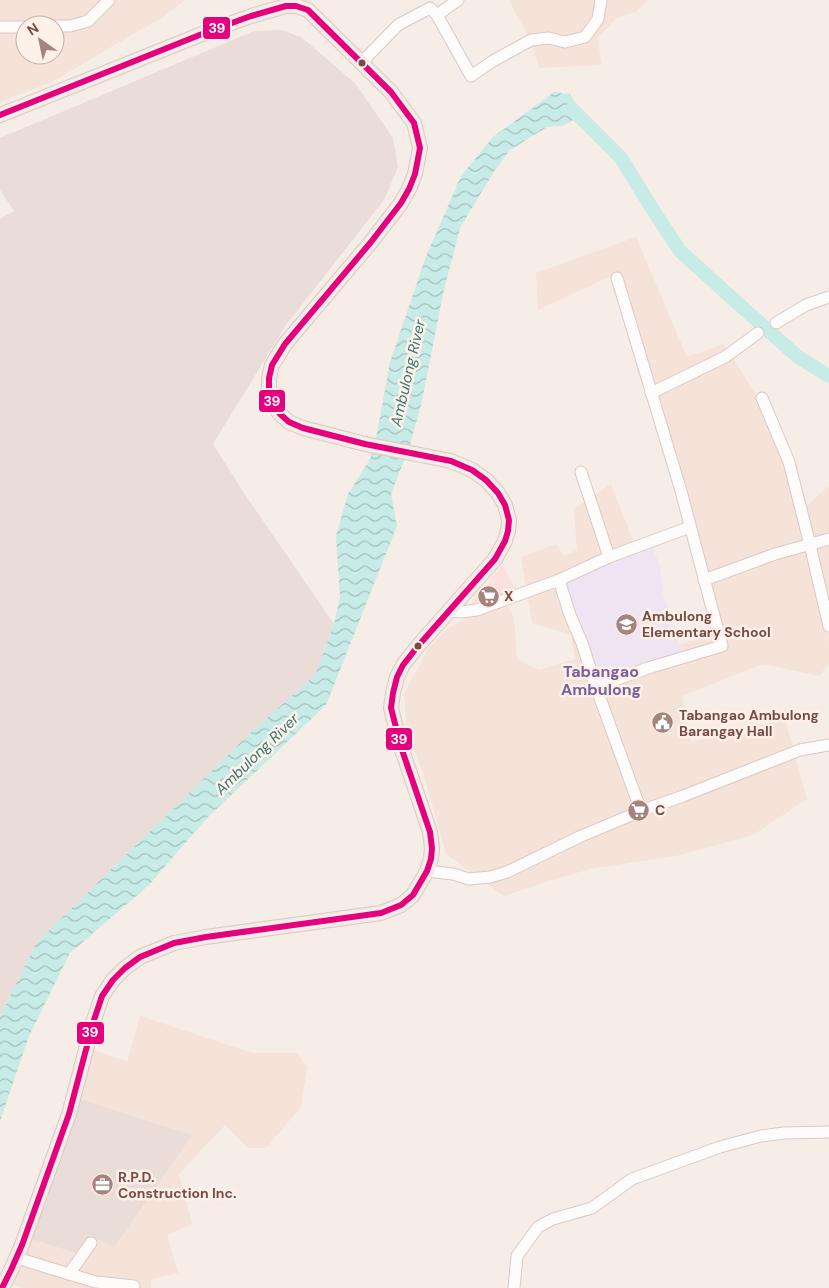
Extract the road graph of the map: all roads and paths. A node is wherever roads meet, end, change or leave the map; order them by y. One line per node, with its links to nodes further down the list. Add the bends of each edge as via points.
1 (109, 0): 5 (street, via 88,21)
2 (458, 0): 4 (street)
3 (601, 0): 4 (street, via 598,19 585,37 565,42 549,38 531,40 471,76)
4 (437, 15): 8 (street, via 430,8 398,25)
5 (65, 26)
6 (0, 27): 7 (street)
7 (15, 27)
8 (361, 63): 9 (main road, via 308,10 286,6 207,32); 23 (main road, via 391,92 414,124 420,148 415,174 401,203 285,344 272,365 269,390 273,404 289,422 365,444 451,461 472,470 498,493 509,520 505,541 490,565)
9 (0, 115)
10 (617, 278): 14 (street)
11 (829, 296): 12 (street)
12 (776, 323)
13 (758, 334): 14 (street, via 725,356)
14 (651, 393): 17 (street)
15 (762, 398): 19 (street, via 789,462)
16 (581, 472): 20 (street)
17 (690, 526): 20 (street); 22 (street)
18 (829, 539): 19 (street)
19 (810, 545): 22 (street, via 774,554); 24 (street)
20 (609, 557): 21 (street)
21 (559, 580): 23 (street, via 477,610); 25 (street)
22 (704, 580): 25 (street, via 722,646)
23 (448, 611): 28 (main road, via 403,664 396,677 391,708 430,832 432,848)
24 (829, 626)
25 (596, 687): 27 (street)
26 (829, 745): 27 (street, via 800,750)
27 (641, 811): 28 (street, via 490,877 469,880 453,874)
28 (427, 871): 31 (main road, via 413,895 391,910 174,944 140,958 112,980 102,996 69,1114)
29 (829, 1132): 35 (street, via 761,1136 720,1147 632,1179 592,1208 538,1227 517,1256)
30 (91, 1243): 32 (street)
31 (17, 1258): 32 (street); 34 (main road)
32 (69, 1274): 33 (street, via 96,1282)
33 (134, 1286)
34 (2, 1288)
35 (514, 1288)

